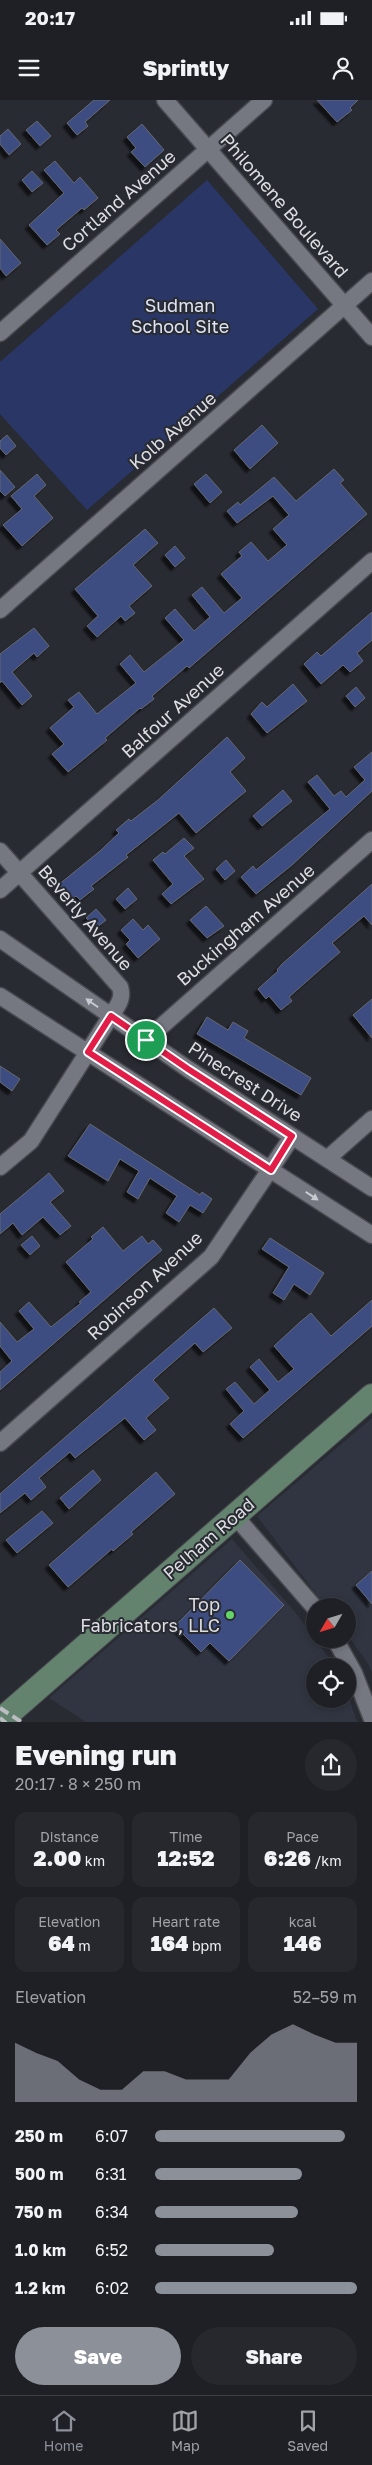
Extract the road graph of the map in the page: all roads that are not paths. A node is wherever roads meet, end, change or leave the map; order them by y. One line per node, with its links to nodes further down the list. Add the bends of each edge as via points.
1 (166, 100): 3 (street, Philomene Boulevard)
2 (264, 100): 3 (street, Cortland Avenue)
3 (208, 149): 5 (street, Philomene Boulevard); 6 (street, Cortland Avenue)
4 (372, 282): 5 (street, Kolb Avenue)
5 (345, 306): 7 (street, Philomene Boulevard); 9 (street, Kolb Avenue)
6 (0, 332)
7 (372, 337)
8 (372, 561): 12 (street, Balfour Avenue)
9 (0, 610)
10 (372, 840): 17 (street, Buckingham Avenue)
11 (0, 850): 12 (street, Beverly Avenue)
12 (20, 873): 13 (street, Balfour Avenue); 16 (street, Beverly Avenue, via 120,987 121,999)
13 (0, 890)
14 (0, 939): 16 (street, Pinecrest Drive, one-way to 14)
15 (0, 996): 18 (street)
16 (111, 1016): 17 (street, Pinecrest Drive); 18 (street)
17 (146, 1040): 20 (street, Pinecrest Drive)
18 (88, 1052): 22 (street, via 31,1141); 23 (street)
19 (372, 1119): 21 (street)
20 (292, 1136): 21 (street, Pinecrest Drive); 23 (street, Robinson Avenue)
21 (327, 1159): 24 (street, Pinecrest Drive)
22 (0, 1167)
23 (271, 1170): 25 (street, one-way to 25); 27 (street, Robinson Avenue, via 211,1257)
24 (372, 1188)
25 (372, 1235)
26 (372, 1396): 28 (main road, Pelham Road)
27 (0, 1443)
28 (235, 1516): 29 (street); 32 (main road, Pelham Road)
29 (306, 1598)
30 (341, 1648): 31 (street)
31 (372, 1719)
32 (0, 1721)

